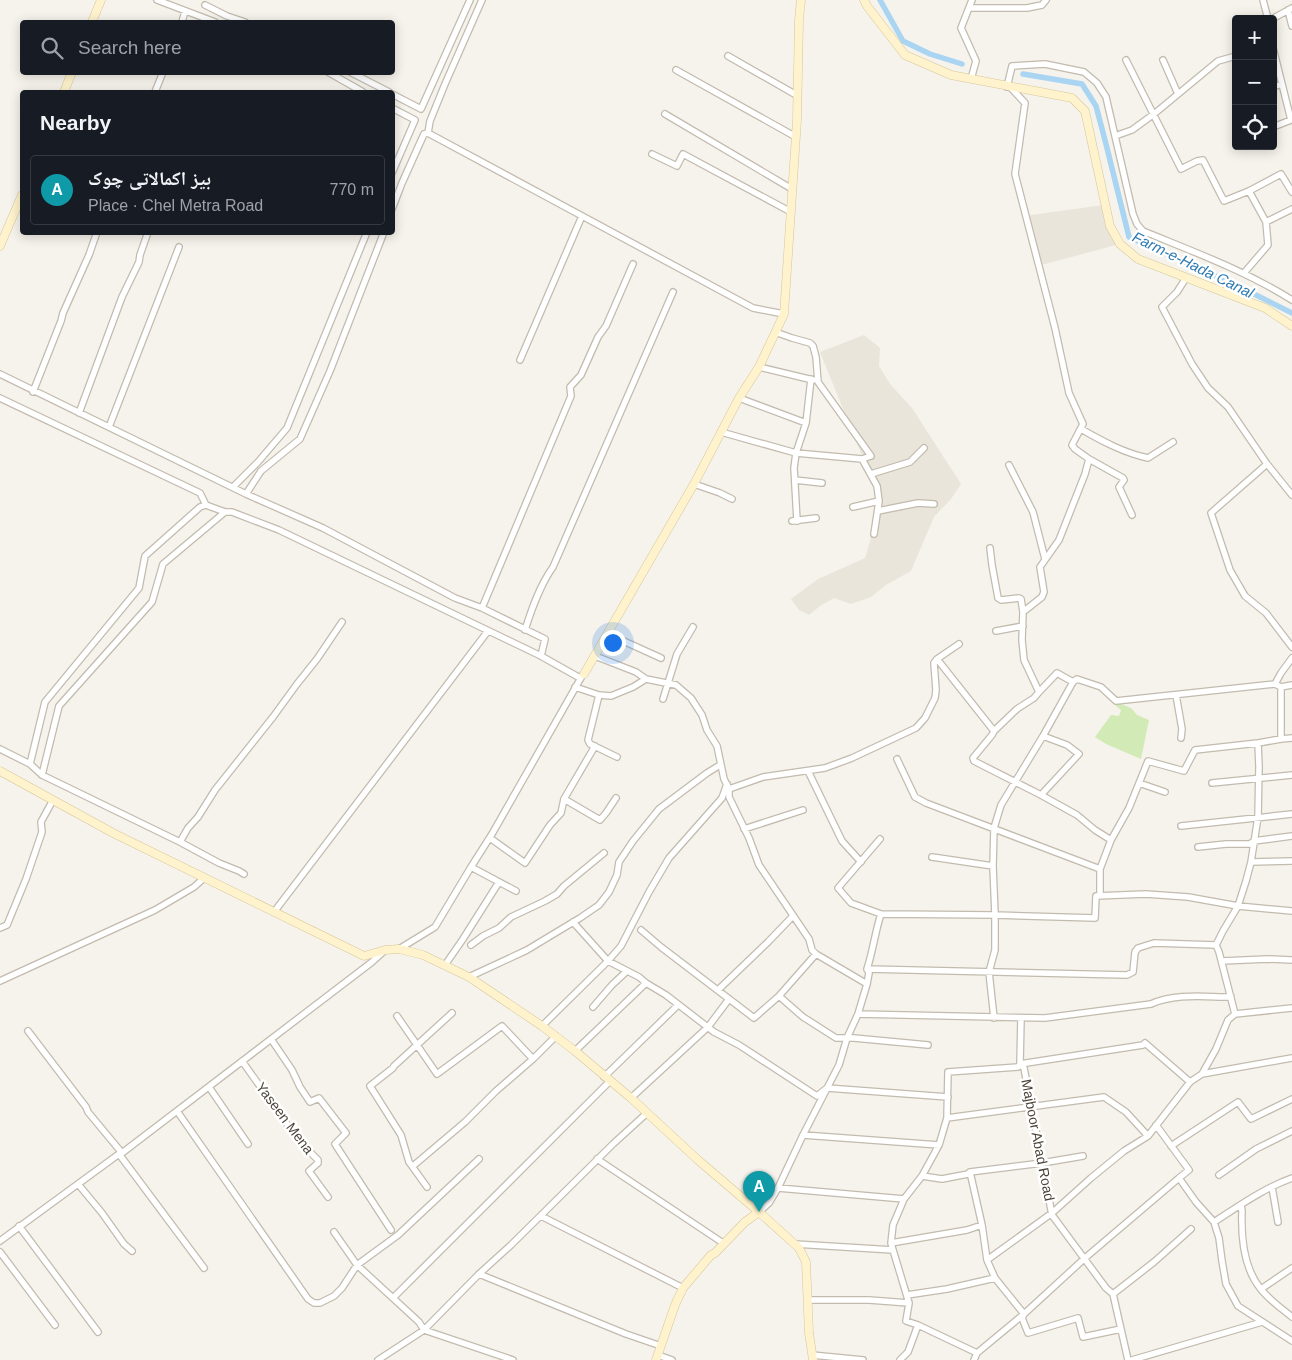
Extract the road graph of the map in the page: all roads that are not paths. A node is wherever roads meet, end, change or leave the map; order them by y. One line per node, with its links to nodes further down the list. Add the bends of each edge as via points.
1 (101, 0): 16 (street)
2 (157, 0): 13 (street)
3 (470, 0): 40 (street, via 421,109)
4 (482, 0): 46 (street, via 445,84)
5 (801, 0): 41 (street)
6 (864, 0): 31 (street, via 905,56 951,75)
7 (972, 0): 11 (street)
8 (1046, 0): 11 (street, via 1042,5 1027,8)
9 (1264, 0): 14 (street)
10 (205, 5): 19 (street)
11 (970, 8): 31 (street, via 961,28 976,61)
12 (1290, 9): 15 (street); 20 (street)
13 (185, 11): 17 (street); 18 (street)
14 (1267, 15)
15 (1277, 16)
16 (93, 20)
17 (183, 20)
18 (210, 20)
19 (239, 20)
20 (1292, 26)
21 (728, 56): 41 (street)
22 (1232, 57): 39 (street, via 1218,61)
23 (1126, 60): 44 (street)
24 (1163, 60): 39 (street)
25 (1276, 60): 32 (street)
26 (676, 70): 48 (street)
27 (71, 75): 35 (street)
28 (162, 75): 36 (street)
29 (333, 75): 37 (street)
30 (356, 75): 38 (street)
31 (971, 79): 34 (street)
32 (1282, 84): 33 (street); 45 (street, via 1291,120)
33 (1277, 86)
34 (1009, 87): 47 (street, via 1012,66 1045,64 1084,72 1106,97); 68 (street, via 1072,98 1084,111 1110,226 1120,244 1138,259); 85 (street, via 1025,103 1015,174 1056,328 1069,393 1083,424)
35 (65, 90)
36 (156, 90)
37 (360, 90)
38 (385, 90)
39 (1178, 94): 44 (street)
40 (395, 96)
41 (798, 96): 48 (street)
42 (395, 110): 50 (street, via 415,120)
43 (666, 114): 51 (street)
44 (1154, 114): 47 (street, via 1132,130); 52 (street, via 1181,169 1203,160 1224,201)
45 (1277, 125)
46 (428, 133): 55 (street, via 424,134); 58 (street)
47 (1115, 136): 67 (street, via 1133,214 1143,231)
48 (796, 137): 51 (street)
49 (652, 154): 57 (street, via 677,166 683,154)
50 (395, 166)
51 (792, 189): 57 (street)
52 (1249, 191): 53 (street, via 1281,174); 59 (street)
53 (1292, 192)
54 (20, 199): 64 (street)
55 (395, 201)
56 (1292, 209): 59 (street)
57 (791, 212): 71 (street)
58 (582, 216): 71 (street, via 753,308); 74 (street)
59 (1266, 222): 67 (street, via 1268,245)
60 (96, 235): 79 (street)
61 (147, 235): 82 (street)
62 (367, 235): 98 (street, via 287,428)
63 (383, 235): 99 (street, via 300,439 260,471)
64 (0, 246)
65 (179, 247): 84 (street)
66 (632, 264): 113 (street, via 606,326 581,374 570,386 571,396)
67 (1244, 273): 70 (street)
68 (1186, 278): 72 (street, via 1265,308); 92 (street, via 1162,307 1208,388 1228,407)
69 (673, 292): 118 (street, via 534,603)
70 (1292, 300)
71 (784, 314): 73 (street)
72 (1292, 326)
73 (775, 332): 75 (street); 78 (street, via 813,346)
74 (520, 360)
75 (759, 367): 77 (street); 81 (street)
76 (0, 374): 79 (street)
77 (811, 379): 78 (street); 83 (street)
78 (818, 382): 90 (street, via 871,456)
79 (33, 392): 82 (street)
80 (0, 398): 104 (street, via 200,493)
81 (739, 398): 83 (street); 86 (street)
82 (79, 412): 84 (street)
83 (806, 423): 89 (street)
84 (110, 427): 98 (street)
85 (1081, 430): 87 (street, via 1148,458); 91 (street, via 1072,445)
86 (721, 432): 89 (street); 97 (street)
87 (1174, 442)
88 (924, 448): 94 (street, via 910,462)
89 (796, 453): 90 (street); 95 (street)
90 (862, 459): 94 (street)
91 (1089, 459): 108 (street, via 1123,478 1119,488); 112 (street, via 1059,540)
92 (1267, 464): 100 (street); 123 (street, via 1211,513 1230,570 1245,596 1266,613)
93 (1009, 465): 112 (street, via 1033,512)
94 (871, 474): 102 (street)
95 (795, 480): 96 (street); 109 (street, via 795,521)
96 (822, 483)
97 (694, 484): 101 (street); 121 (street)
98 (233, 487): 99 (street)
99 (246, 494): 113 (street, via 323,528 455,598)
100 (1292, 495)
101 (732, 499)
102 (879, 501): 105 (street); 106 (street)
103 (934, 504): 106 (street, via 918,503)
104 (206, 505): 107 (street); 150 (street, via 145,556 139,588 45,702)
105 (853, 506)
106 (878, 511): 110 (street)
107 (226, 512): 119 (street, via 279,530); 154 (street, via 163,564 152,602 59,706)
108 (1132, 515)
109 (816, 518)
110 (874, 534)
111 (990, 548): 114 (street, via 998,598 1021,599)
112 (1045, 558): 114 (street, via 1040,567 1042,597)
113 (482, 608): 118 (street)
114 (1023, 612): 117 (street)
115 (342, 622): 177 (street, via 215,790)
116 (693, 626): 131 (street)
117 (1022, 626): 120 (street); 136 (street, via 1024,660)
118 (525, 630): 124 (street, via 545,639)
119 (488, 631): 124 (street); 194 (street)
120 (996, 631)
121 (608, 634): 125 (street); 126 (street)
122 (959, 644): 128 (street)
123 (1292, 647)
124 (541, 656): 129 (street)
125 (595, 656): 129 (street); 130 (street)
126 (661, 658)
127 (1292, 658): 134 (street, via 1281,673)
128 (938, 659): 140 (street); 153 (street, via 934,663 934,698 925,718 916,728 852,758)
129 (582, 676): 135 (street)
130 (646, 679): 131 (street); 137 (street, via 611,696)
131 (668, 682): 139 (street); 151 (street, via 691,698 702,715 717,746)
132 (1073, 682): 136 (street, via 1056,673); 138 (street, via 1078,679 1101,687 1116,701); 141 (street)
133 (1292, 684): 134 (street)
134 (1278, 685): 138 (street); 144 (street)
135 (575, 687): 137 (street); 173 (street)
136 (1039, 692): 140 (street)
137 (599, 695): 146 (street, via 588,740)
138 (1176, 695): 142 (street)
139 (663, 698)
140 (994, 732): 157 (street, via 973,758 974,761)
141 (1042, 736): 157 (street); 162 (street, via 1079,754)
142 (1181, 738)
143 (1292, 738): 144 (street)
144 (1281, 739): 145 (street)
145 (1258, 743): 156 (street); 158 (street, via 1196,750 1184,771 1148,761)
146 (595, 746): 148 (street); 164 (street)
147 (0, 749): 150 (street)
148 (617, 757)
149 (897, 758): 170 (street, via 915,797)
150 (30, 764): 154 (street)
151 (720, 765): 160 (street); 198 (street, via 659,809 619,862 617,875 599,905)
152 (0, 771): 165 (street)
153 (808, 771): 160 (street); 182 (street, via 842,842)
154 (42, 775): 177 (street)
155 (1292, 775): 156 (street)
156 (1260, 778): 159 (street); 168 (street)
157 (1015, 783): 162 (street); 170 (street)
158 (1139, 783): 161 (street); 175 (street)
159 (1212, 783)
160 (728, 786): 171 (street, via 729,797); 207 (street, via 722,798 668,858 621,946)
161 (1165, 792)
162 (1041, 795): 175 (street, via 1077,815)
163 (616, 798): 164 (street, via 600,820)
164 (564, 799): 173 (street, via 561,813 525,863)
165 (54, 800): 188 (street); 199 (street, via 41,822 42,832 10,918 7,925)
166 (803, 810): 171 (street)
167 (1292, 814): 168 (street)
168 (1258, 818): 169 (street); 176 (street)
169 (1181, 826)
170 (994, 828): 184 (street); 186 (street)
171 (744, 829): 197 (street, via 759,865)
172 (1292, 836): 176 (street)
173 (490, 838): 185 (street)
174 (880, 839): 182 (street)
175 (1111, 840): 186 (street)
176 (1254, 841): 178 (street, via 1250,844); 183 (street)
177 (180, 842): 187 (street)
178 (1198, 847)
179 (604, 853): 201 (street, via 557,894 511,917)
180 (932, 857): 184 (street)
181 (1292, 861): 183 (street)
182 (861, 862): 195 (street, via 838,888 851,903)
183 (1251, 862): 192 (street)
184 (994, 866): 196 (street)
185 (471, 867): 189 (street); 203 (street, via 435,927)
186 (1100, 869): 191 (street)
187 (244, 874)
188 (204, 878): 194 (street); 214 (street, via 155,910)
189 (499, 882): 190 (street); 209 (street)
190 (516, 891)
191 (1100, 896): 192 (street, via 1188,897); 196 (street, via 1096,896 1095,918)
192 (1238, 906): 193 (street); 202 (street)
193 (1292, 911)
194 (274, 912): 204 (street, via 364,956)
195 (881, 914): 196 (street); 210 (street)
196 (995, 915): 212 (street, via 995,950)
197 (793, 916): 205 (street); 217 (street)
198 (572, 922): 207 (street); 213 (street, via 528,950)
199 (0, 928)
200 (641, 930): 217 (street)
201 (471, 945)
202 (1216, 945): 208 (street); 212 (street, via 1154,943 1138,948 1134,972 1127,975)
203 (399, 949): 204 (street); 209 (street)
204 (385, 950): 235 (street)
205 (816, 954): 216 (street); 218 (street)
206 (1292, 960): 208 (street)
207 (608, 961): 211 (street); 230 (street)
208 (1222, 961): 219 (street)
209 (445, 965): 213 (street)
210 (867, 969): 212 (street); 216 (street)
211 (627, 971): 215 (street); 222 (street)
212 (989, 972): 228 (street)
213 (469, 977): 230 (street)
214 (0, 981)
215 (646, 983): 221 (street); 238 (street)
216 (867, 984): 225 (street)
217 (718, 990): 220 (street)
218 (779, 996): 220 (street, via 754,1018); 234 (street, via 803,1017 836,1038)
219 (1231, 997): 226 (street); 229 (street, via 1181,996 1151,1004 1045,1018)
220 (729, 999): 231 (street)
221 (678, 1005): 231 (street); 244 (street)
222 (593, 1007)
223 (1292, 1008): 226 (street)
224 (452, 1013): 236 (street)
225 (858, 1014): 228 (street); 234 (street)
226 (1235, 1014): 243 (street, via 1228,1020)
227 (397, 1016): 236 (street)
228 (994, 1018): 229 (street)
229 (1021, 1018): 242 (street, Majboor Abad Road)
230 (542, 1026): 233 (street)
231 (708, 1026): 247 (street, via 817,1096); 249 (street)
232 (28, 1031): 262 (street)
233 (556, 1036): 238 (street); 240 (street)
234 (847, 1038): 237 (street); 247 (street, via 839,1065)
235 (271, 1039): 241 (street); 288 (street, via 310,1102 319,1098 346,1133 335,1144)
236 (417, 1044): 240 (street, via 437,1074 502,1026); 267 (street, via 370,1086 401,1135)
237 (928, 1044)
238 (575, 1051): 244 (street)
239 (1292, 1058): 243 (street)
240 (533, 1059): 267 (street)
241 (242, 1061): 246 (street); 277 (street, Yaseen Mena, via 299,1141 318,1160 309,1171)
242 (1020, 1064): 245 (street, via 1146,1043); 248 (street, via 1018,1067 948,1072); 251 (street, Majboor Abad Road, via 1024,1068)
243 (1202, 1074): 245 (street)
244 (607, 1079): 249 (street); 308 (street)
245 (1190, 1082): 255 (street)
246 (209, 1087): 252 (street); 259 (street)
247 (827, 1088): 248 (street); 257 (street)
248 (948, 1097): 254 (street)
249 (631, 1098): 253 (street)
250 (1292, 1099): 261 (street, via 1251,1119 1238,1102)
251 (1031, 1107): 254 (street); 258 (street, via 1104,1097 1126,1112); 266 (street, Majboor Abad Road)
252 (177, 1111): 262 (street); 299 (street, via 308,1299 320,1303 334,1296)
253 (647, 1113): 264 (street); 280 (street)
254 (947, 1118): 260 (street)
255 (1156, 1125): 258 (street); 261 (street)
256 (1292, 1130): 269 (street, via 1256,1149)
257 (803, 1135): 260 (street); 276 (street)
258 (1148, 1136): 281 (street, via 1124,1151)
259 (248, 1144)
260 (939, 1145): 270 (street)
261 (1171, 1146): 271 (street, via 1189,1170)
262 (120, 1154): 273 (street); 300 (street)
263 (1083, 1156): 266 (street)
264 (597, 1159): 282 (street); 291 (street)
265 (478, 1160): 299 (street, via 398,1235)
266 (1042, 1163): 268 (street); 281 (street, Majboor Abad Road)
267 (413, 1166): 274 (street)
268 (970, 1172): 270 (street, via 942,1179); 285 (street)
269 (1219, 1175)
270 (922, 1176): 278 (street)
271 (1179, 1178): 283 (street); 297 (street)
272 (1292, 1178): 275 (street)
273 (78, 1184): 286 (street); 295 (street)
274 (427, 1187)
275 (1272, 1187): 279 (street); 284 (street)
276 (778, 1188): 278 (street); 280 (street)
277 (328, 1198)
278 (904, 1199): 292 (street, via 893,1225)
279 (1240, 1205): 283 (street); 305 (street, via 1248,1266)
280 (759, 1212): 291 (street); 293 (street)
281 (1052, 1212): 297 (street, Majboor Abad Road); 298 (street)
282 (541, 1216): 302 (street); 304 (street)
283 (1214, 1222): 313 (street, via 1226,1284 1238,1306)
284 (1278, 1222)
285 (982, 1225): 292 (street); 298 (street)
286 (19, 1226): 290 (street); 318 (street)
287 (1191, 1229): 306 (street)
288 (391, 1230)
289 (334, 1232): 299 (street)
290 (0, 1241)
291 (724, 1243): 304 (street)
292 (891, 1243): 294 (street)
293 (795, 1244): 294 (street); 309 (street, via 806,1262)
294 (893, 1250): 307 (street)
295 (132, 1251)
296 (0, 1252): 314 (street)
297 (1085, 1258): 306 (street, Majboor Abad Road); 311 (street)
298 (987, 1260): 303 (street)
299 (357, 1265): 308 (street)
300 (204, 1268)
301 (1292, 1268): 305 (street)
302 (479, 1274): 317 (street); 320 (street)
303 (994, 1278): 307 (street); 311 (street)
304 (683, 1288): 320 (street)
305 (1261, 1289): 312 (street)
306 (1113, 1294): 316 (street, Majboor Abad Road)
307 (907, 1295): 310 (street)
308 (393, 1298): 317 (street)
309 (808, 1300): 310 (street); 323 (street)
310 (909, 1303): 315 (street, via 906,1320)
311 (1024, 1314): 316 (street, via 1022,1318 1028,1333 1078,1318 1083,1337); 321 (street)
312 (1292, 1317)
313 (1262, 1322): 319 (street); 330 (street)
314 (55, 1325)
315 (918, 1325): 321 (street); 328 (street, via 908,1352)
316 (1120, 1329): 330 (street, Majboor Abad Road)
317 (424, 1330): 324 (street); 325 (street)
318 (98, 1332)
319 (1292, 1341)
320 (661, 1346): 322 (street)
321 (977, 1353): 329 (street)
322 (657, 1358): 326 (street)
323 (812, 1358): 327 (street)
324 (378, 1360)
325 (513, 1360)
326 (672, 1360)
327 (863, 1360)
328 (900, 1360)
329 (974, 1360)
330 (1130, 1360)

